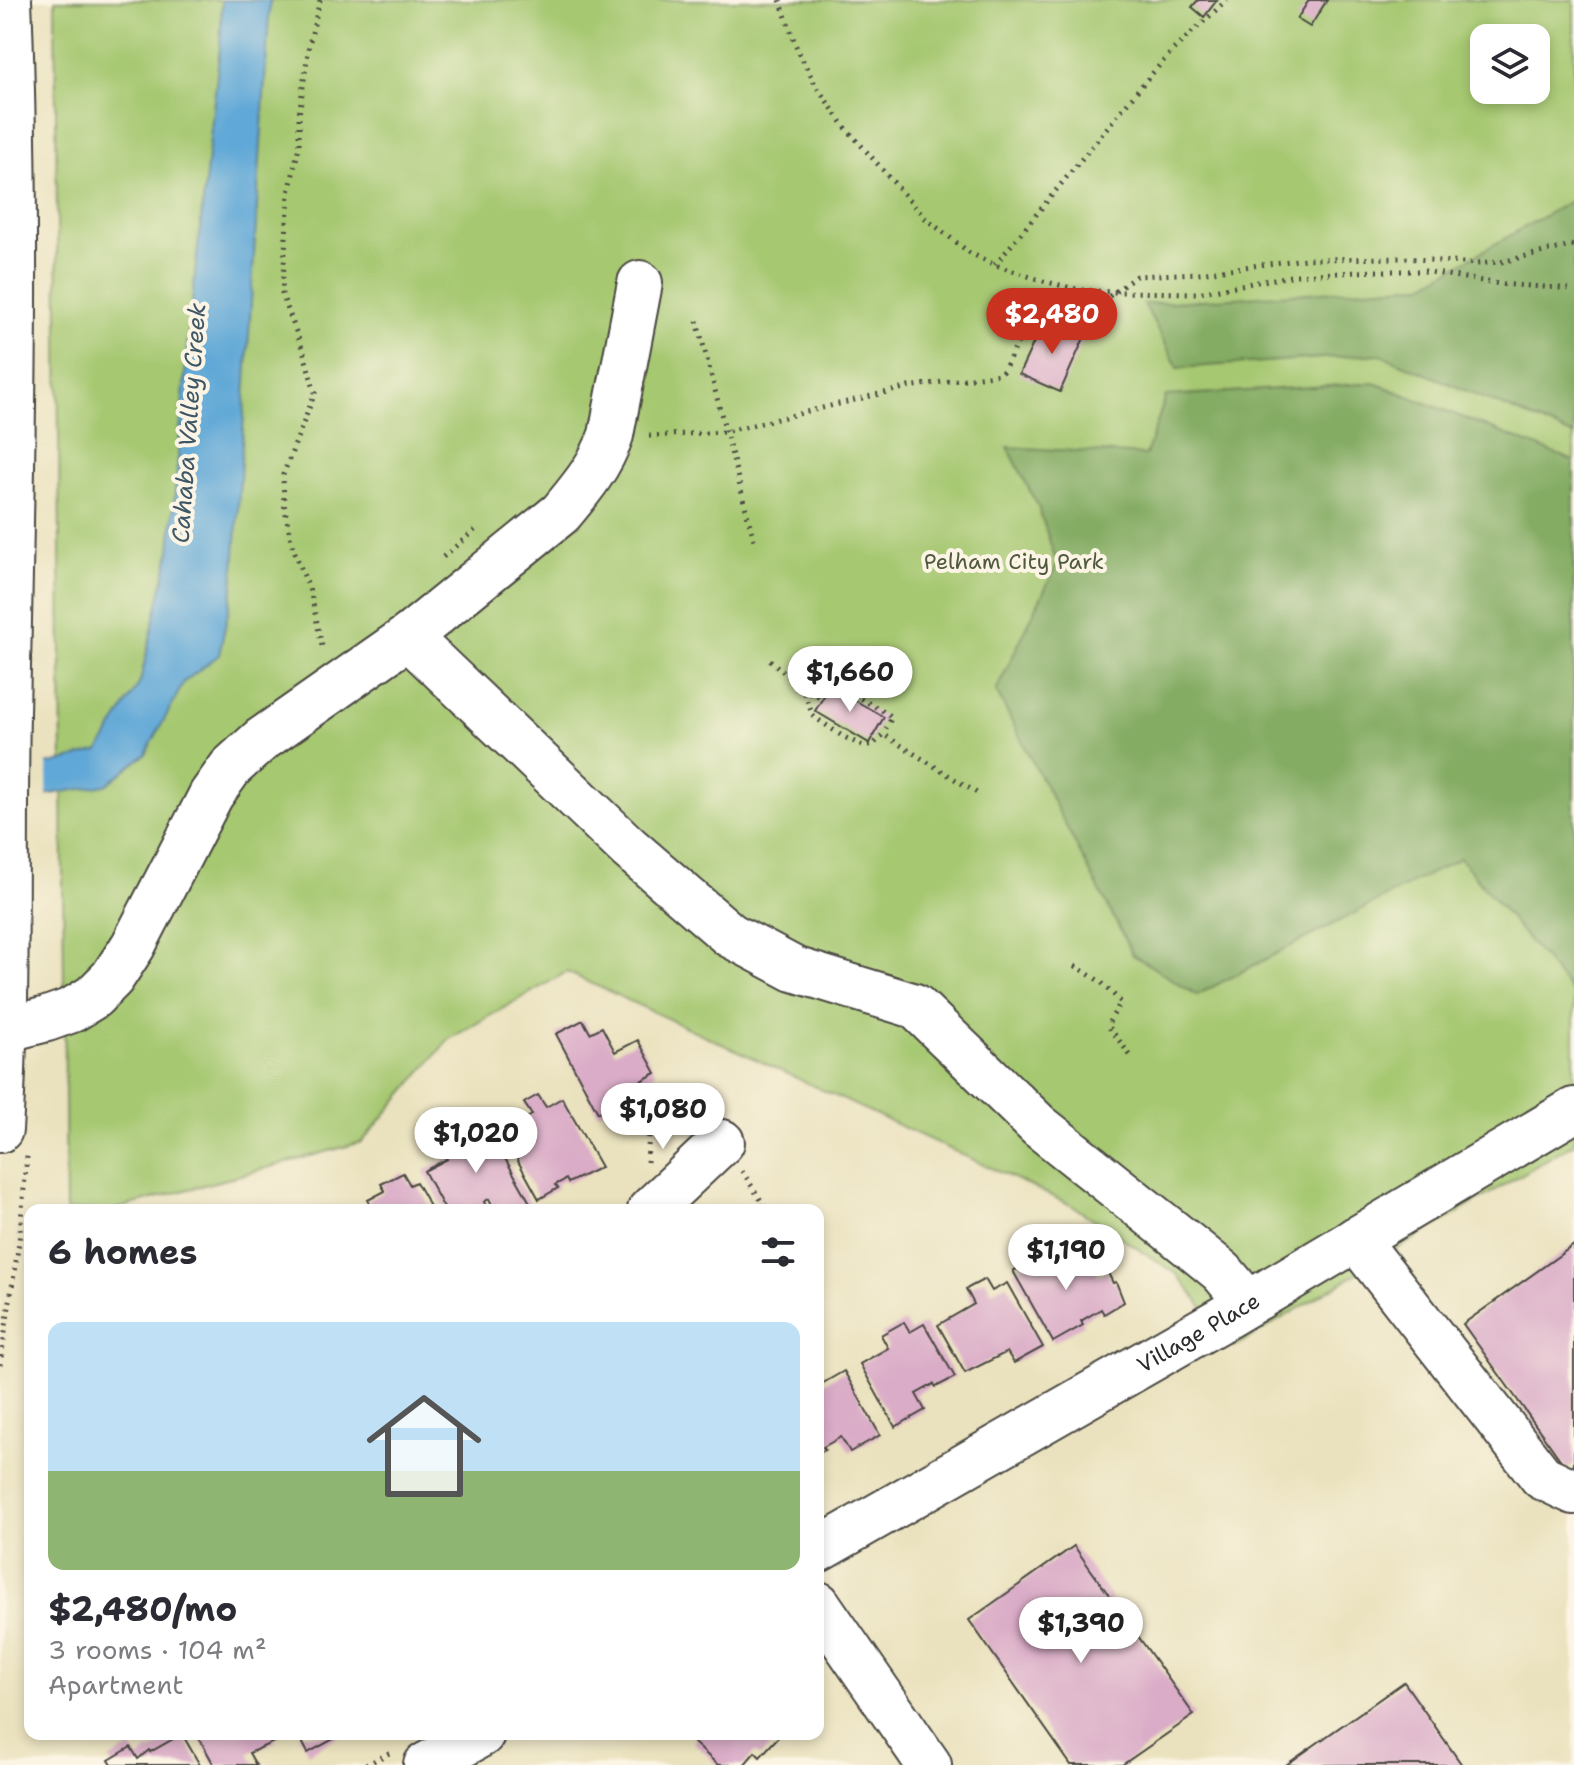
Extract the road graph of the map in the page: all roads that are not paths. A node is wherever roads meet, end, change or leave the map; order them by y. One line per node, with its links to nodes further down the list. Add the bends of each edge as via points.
1 (9, 0): 4 (street, via 14,354)
2 (640, 283): 3 (street, via 611,435 581,490 561,513)
3 (408, 637): 4 (street, via 261,740 231,767 211,795 133,946 93,997 72,1010); 10 (street, via 629,848 730,935 808,974 915,1006 1039,1126 1222,1272)
4 (4, 1030): 6 (street)
5 (1574, 1110): 9 (street, Village Place)
6 (0, 1130)
7 (722, 1142): 8 (street)
8 (656, 1204)
9 (1356, 1239): 10 (street, Village Place); 11 (street, via 1542,1477)
10 (1248, 1303): 12 (street, Village Place)
11 (1574, 1492)
12 (824, 1547)
13 (824, 1613): 16 (street)
14 (471, 1740): 15 (street)
15 (426, 1765)
16 (929, 1765)

